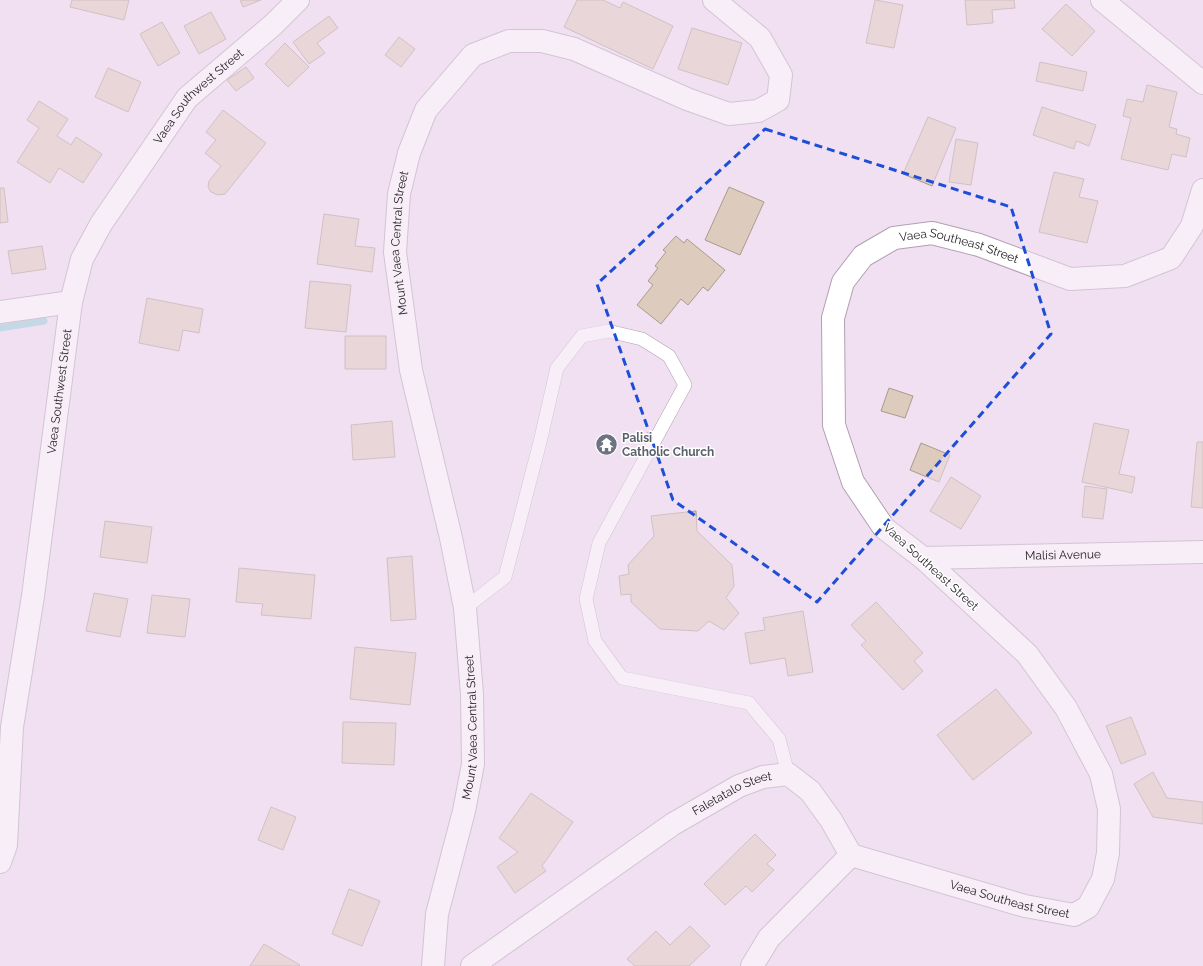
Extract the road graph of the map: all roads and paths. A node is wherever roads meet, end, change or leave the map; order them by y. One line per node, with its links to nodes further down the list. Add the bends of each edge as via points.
1 (298, 0): 6 (street, Vaea Southwest Street, via 274,24 186,98 98,230 82,259)
2 (714, 0): 10 (street, Mount Vaea Central Street, via 760,38 781,75 778,100 758,111 729,114 687,99 574,49 542,41 509,41 473,55 426,110 399,194 395,252 411,370)
3 (1102, 0): 4 (street)
4 (1203, 83)
5 (1203, 190): 9 (street, Vaea Southeast Street, via 1192,226 1171,258 1125,276 1070,279 979,245 932,233 894,238 863,256 843,282 833,318 834,425 853,482 884,528)
6 (71, 302): 7 (street); 13 (street, Vaea Southwest Street, via 33,596 12,727 6,845)
7 (0, 312)
8 (1203, 552): 9 (street, Malisi Avenue)
9 (923, 558): 12 (street, Vaea Southeast Street, via 1027,654 1066,708 1101,774 1109,809 1108,853 1103,879 1088,907 1074,915 1025,906)
10 (465, 608): 11 (lane, via 505,577 557,368 582,336 608,331 642,339 669,356 685,385 599,543 586,599 595,641 622,678 749,703 779,739); 14 (street, Mount Vaea Central Street, via 472,694 473,764 464,811 437,914)
11 (788, 774): 12 (street, Faletatalo Steet, via 810,791 831,820); 15 (street, Faletatalo Steet, via 763,778 739,786 673,824)
12 (851, 855): 16 (street, via 769,938)
13 (0, 862)
14 (433, 966)
15 (472, 966)
16 (752, 966)

